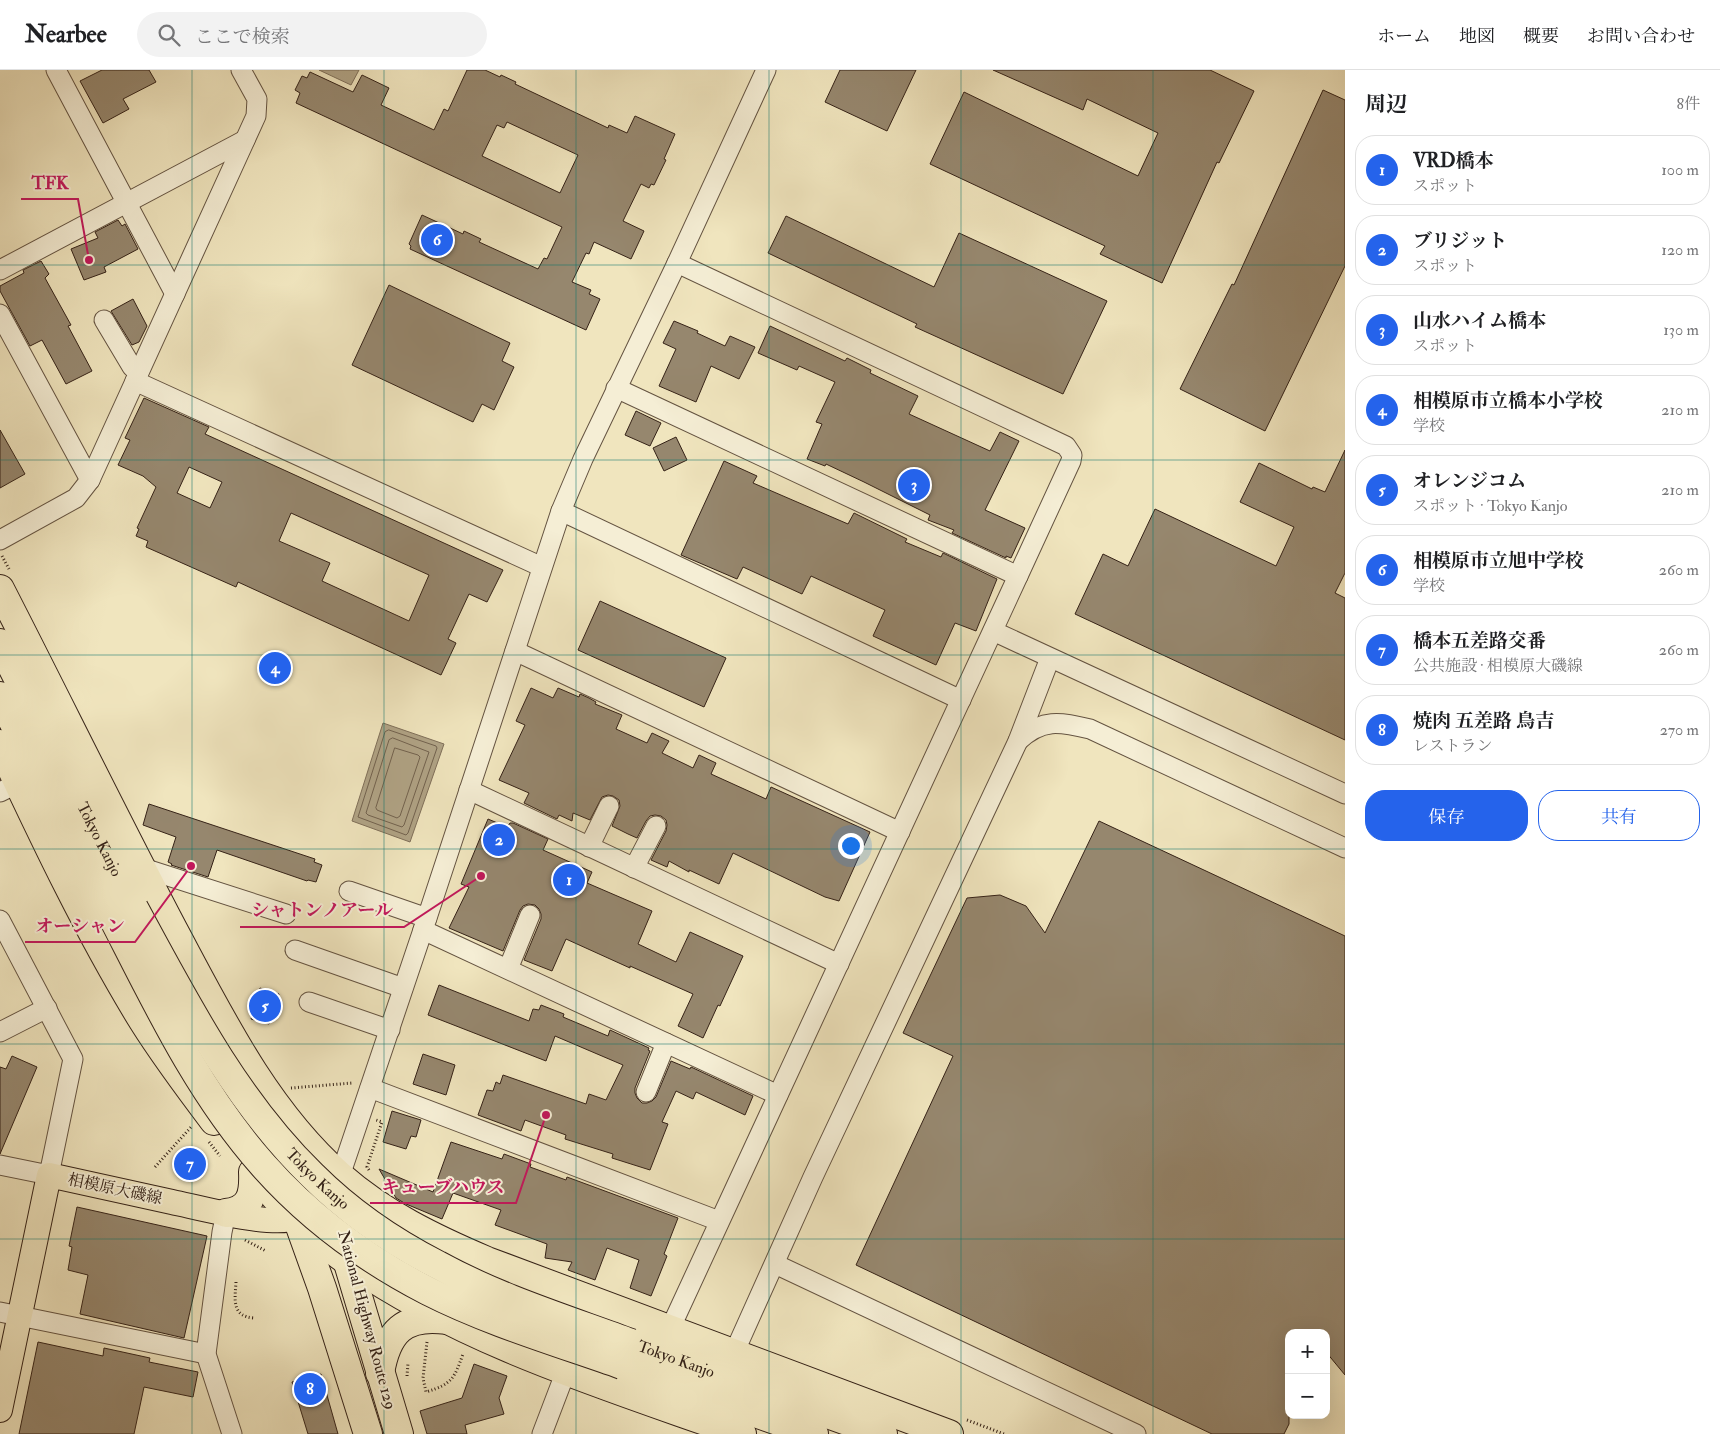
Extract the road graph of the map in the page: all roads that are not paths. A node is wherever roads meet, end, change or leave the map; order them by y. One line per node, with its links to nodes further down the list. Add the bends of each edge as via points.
1 (56, 70): 5 (street)
2 (241, 70): 4 (street, via 256,99 256,116)
3 (766, 70): 6 (street)
4 (246, 140): 5 (street); 8 (street)
5 (126, 202): 7 (street); 8 (street)
6 (677, 263): 12 (street); 17 (street, via 1066,446 1072,455 1071,461)
7 (0, 270)
8 (175, 294): 11 (street)
9 (0, 314): 13 (street)
10 (104, 320): 11 (street)
11 (137, 377): 13 (street); 16 (street)
12 (616, 388): 14 (street); 17 (street)
13 (90, 480): 15 (street, via 76,498)
14 (561, 511): 16 (street); 24 (street)
15 (0, 540)
16 (542, 567): 21 (street)
17 (1018, 576): 19 (street)
18 (5, 580): 35 (highway)
19 (993, 631): 22 (street); 24 (street)
20 (0, 643): 38 (highway, Tokyo Kanjo)
21 (515, 651): 28 (street); 32 (street)
22 (1050, 658): 25 (street); 29 (street)
23 (0, 696): 38 (highway, Tokyo Kanjo)
24 (961, 700): 32 (street)
25 (1018, 741): 34 (street, via 1043,724 1065,723 1090,729); 64 (street)
26 (0, 744): 27 (highway)
27 (9, 787): 56 (highway, via 144,1021 188,1087)
28 (468, 790): 33 (street); 42 (street)
29 (1345, 794)
30 (609, 806): 33 (street)
31 (656, 826): 36 (street)
32 (900, 832): 44 (street)
33 (589, 847): 36 (street)
34 (1345, 848)
35 (140, 867): 39 (street); 58 (highway, via 246,1060 280,1111)
36 (634, 868): 44 (street)
37 (348, 891): 42 (street)
38 (124, 914): 71 (highway, Tokyo Kanjo, bridge, via 158,1006 188,1060 262,1164 320,1221 386,1267 429,1291 508,1324)
39 (286, 914)
40 (530, 915): 45 (street)
41 (0, 920): 48 (street)
42 (425, 924): 45 (street); 46 (street)
43 (295, 950): 46 (street)
44 (839, 964): 54 (street)
45 (508, 969): 51 (street)
46 (403, 988): 49 (street)
47 (309, 1002): 49 (street)
48 (47, 1008): 50 (street); 57 (street, via 73,1059)
49 (390, 1030): 52 (street)
50 (0, 1032)
51 (666, 1043): 53 (street); 54 (street)
52 (362, 1085): 58 (street); 61 (street)
53 (646, 1092)
54 (778, 1095): 61 (street)
55 (0, 1165): 57 (street)
56 (253, 1172): 59 (highway, via 251,1198 236,1212); 60 (highway)
57 (50, 1175): 59 (main road, 相模原大磯線); 66 (main road, 相模原大磯線)
58 (340, 1176): 60 (main road, via 323,1199); 62 (highway); 63 (highway, National Highway Route 129, via 341,1226); 68 (highway, via 374,1202 448,1244)
59 (226, 1214): 60 (main road, 相模原大磯線, via 264,1220); 70 (street)
60 (297, 1218): 62 (highway); 65 (highway, National Highway Route 129)
61 (719, 1221): 68 (street)
62 (321, 1240): 63 (highway); 65 (highway)
63 (348, 1261): 67 (highway, via 392,1290); 73 (highway, National Highway Route 129)
64 (775, 1264): 69 (street); 83 (street)
65 (322, 1288): 76 (highway, National Highway Route 129)
66 (10, 1314): 70 (street); 74 (main road, 相模原大磯線)
67 (448, 1320): 72 (highway); 73 (highway, via 428,1318 409,1322 387,1345)
68 (670, 1328): 69 (highway)
69 (734, 1353): 82 (highway)
70 (206, 1354): 75 (street)
71 (626, 1354): 80 (highway, Tokyo Kanjo); 81 (highway, Tokyo Kanjo)
72 (566, 1371): 78 (street); 79 (highway)
73 (380, 1373): 77 (highway, National Highway Route 129)
74 (0, 1410)
75 (232, 1434)
76 (368, 1434)
77 (399, 1434)
78 (542, 1434)
79 (742, 1434)
80 (814, 1434)
81 (883, 1434)
82 (949, 1434)
83 (1136, 1434)

